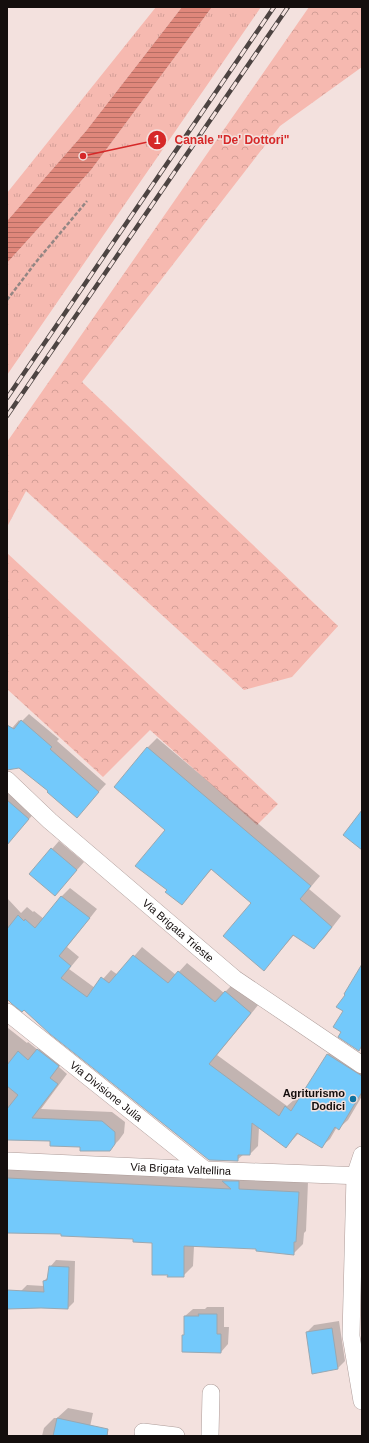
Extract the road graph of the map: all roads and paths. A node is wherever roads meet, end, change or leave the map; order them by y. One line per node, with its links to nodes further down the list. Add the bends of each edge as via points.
1 (87, 201): 2 (path)
2 (7, 300)
3 (7, 780): 5 (street, Via Brigata Trieste, via 50,821 235,979)
4 (7, 1012): 8 (street, Via Divisione Julia)
5 (362, 1065)
6 (362, 1155): 9 (street)
7 (7, 1161): 8 (street, Via Brigata Valtellina)
8 (205, 1170): 9 (street, Via Brigata Valtellina)
9 (359, 1176): 11 (street, via 351,1336)
10 (211, 1393): 14 (street)
11 (362, 1401)
12 (143, 1432): 13 (street)
13 (176, 1436)
14 (210, 1436)

